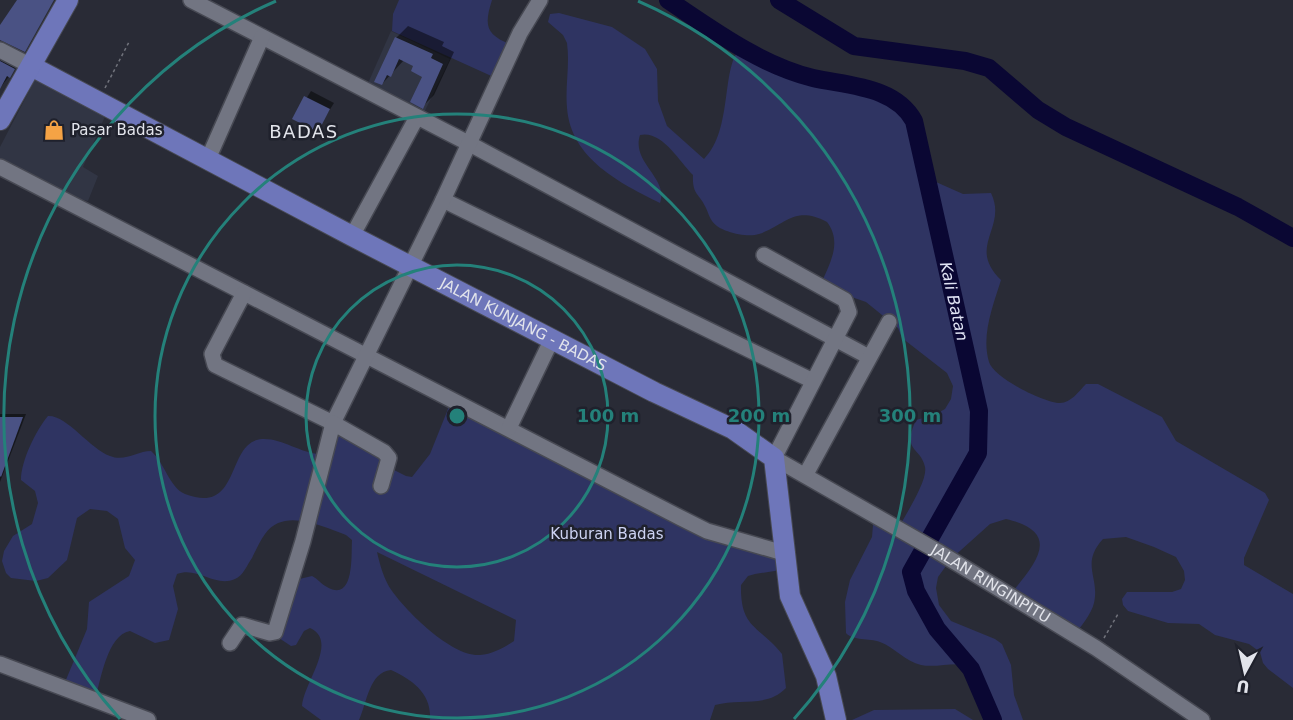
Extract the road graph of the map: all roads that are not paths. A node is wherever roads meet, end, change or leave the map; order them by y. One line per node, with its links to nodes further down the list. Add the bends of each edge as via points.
1 (68, 0): 6 (main road)
2 (191, 0): 4 (street)
3 (540, 0): 9 (street, via 520,33)
4 (262, 37): 7 (street); 10 (street)
5 (0, 50): 6 (street)
6 (31, 66): 8 (main road); 10 (main road, JALAN KUNJANG - BADAS)
7 (417, 117): 9 (street); 13 (street)
8 (0, 120)
9 (468, 143): 12 (street); 19 (street)
10 (208, 159): 13 (main road, JALAN KUNJANG - BADAS)
11 (0, 167): 16 (street)
12 (443, 200): 15 (street); 22 (street)
13 (352, 236): 15 (main road, JALAN KUNJANG - BADAS)
14 (764, 255): 19 (street, via 845,300 849,312)
15 (410, 266): 18 (main road, JALAN KUNJANG - BADAS); 20 (street)
16 (244, 293): 20 (street); 23 (street, via 212,361)
17 (889, 322): 21 (street)
18 (552, 339): 24 (street); 25 (main road, JALAN KUNJANG - BADAS, via 733,429)
19 (835, 339): 21 (street); 22 (street)
20 (367, 357): 23 (street); 24 (street)
21 (869, 357): 26 (street)
22 (813, 381): 25 (street)
23 (333, 423): 27 (street, via 389,458); 29 (street, via 275,632 242,625)
24 (509, 428): 28 (street, via 707,531)
25 (774, 458): 26 (street, JALAN RINGINPITU); 28 (main road)
26 (806, 474): 33 (street, JALAN RINGINPITU, via 1096,648)
27 (381, 486)
28 (787, 554): 32 (main road, via 790,596 826,676)
29 (230, 643)
30 (0, 664): 31 (street)
31 (148, 720)
32 (836, 720)
33 (1202, 720)

